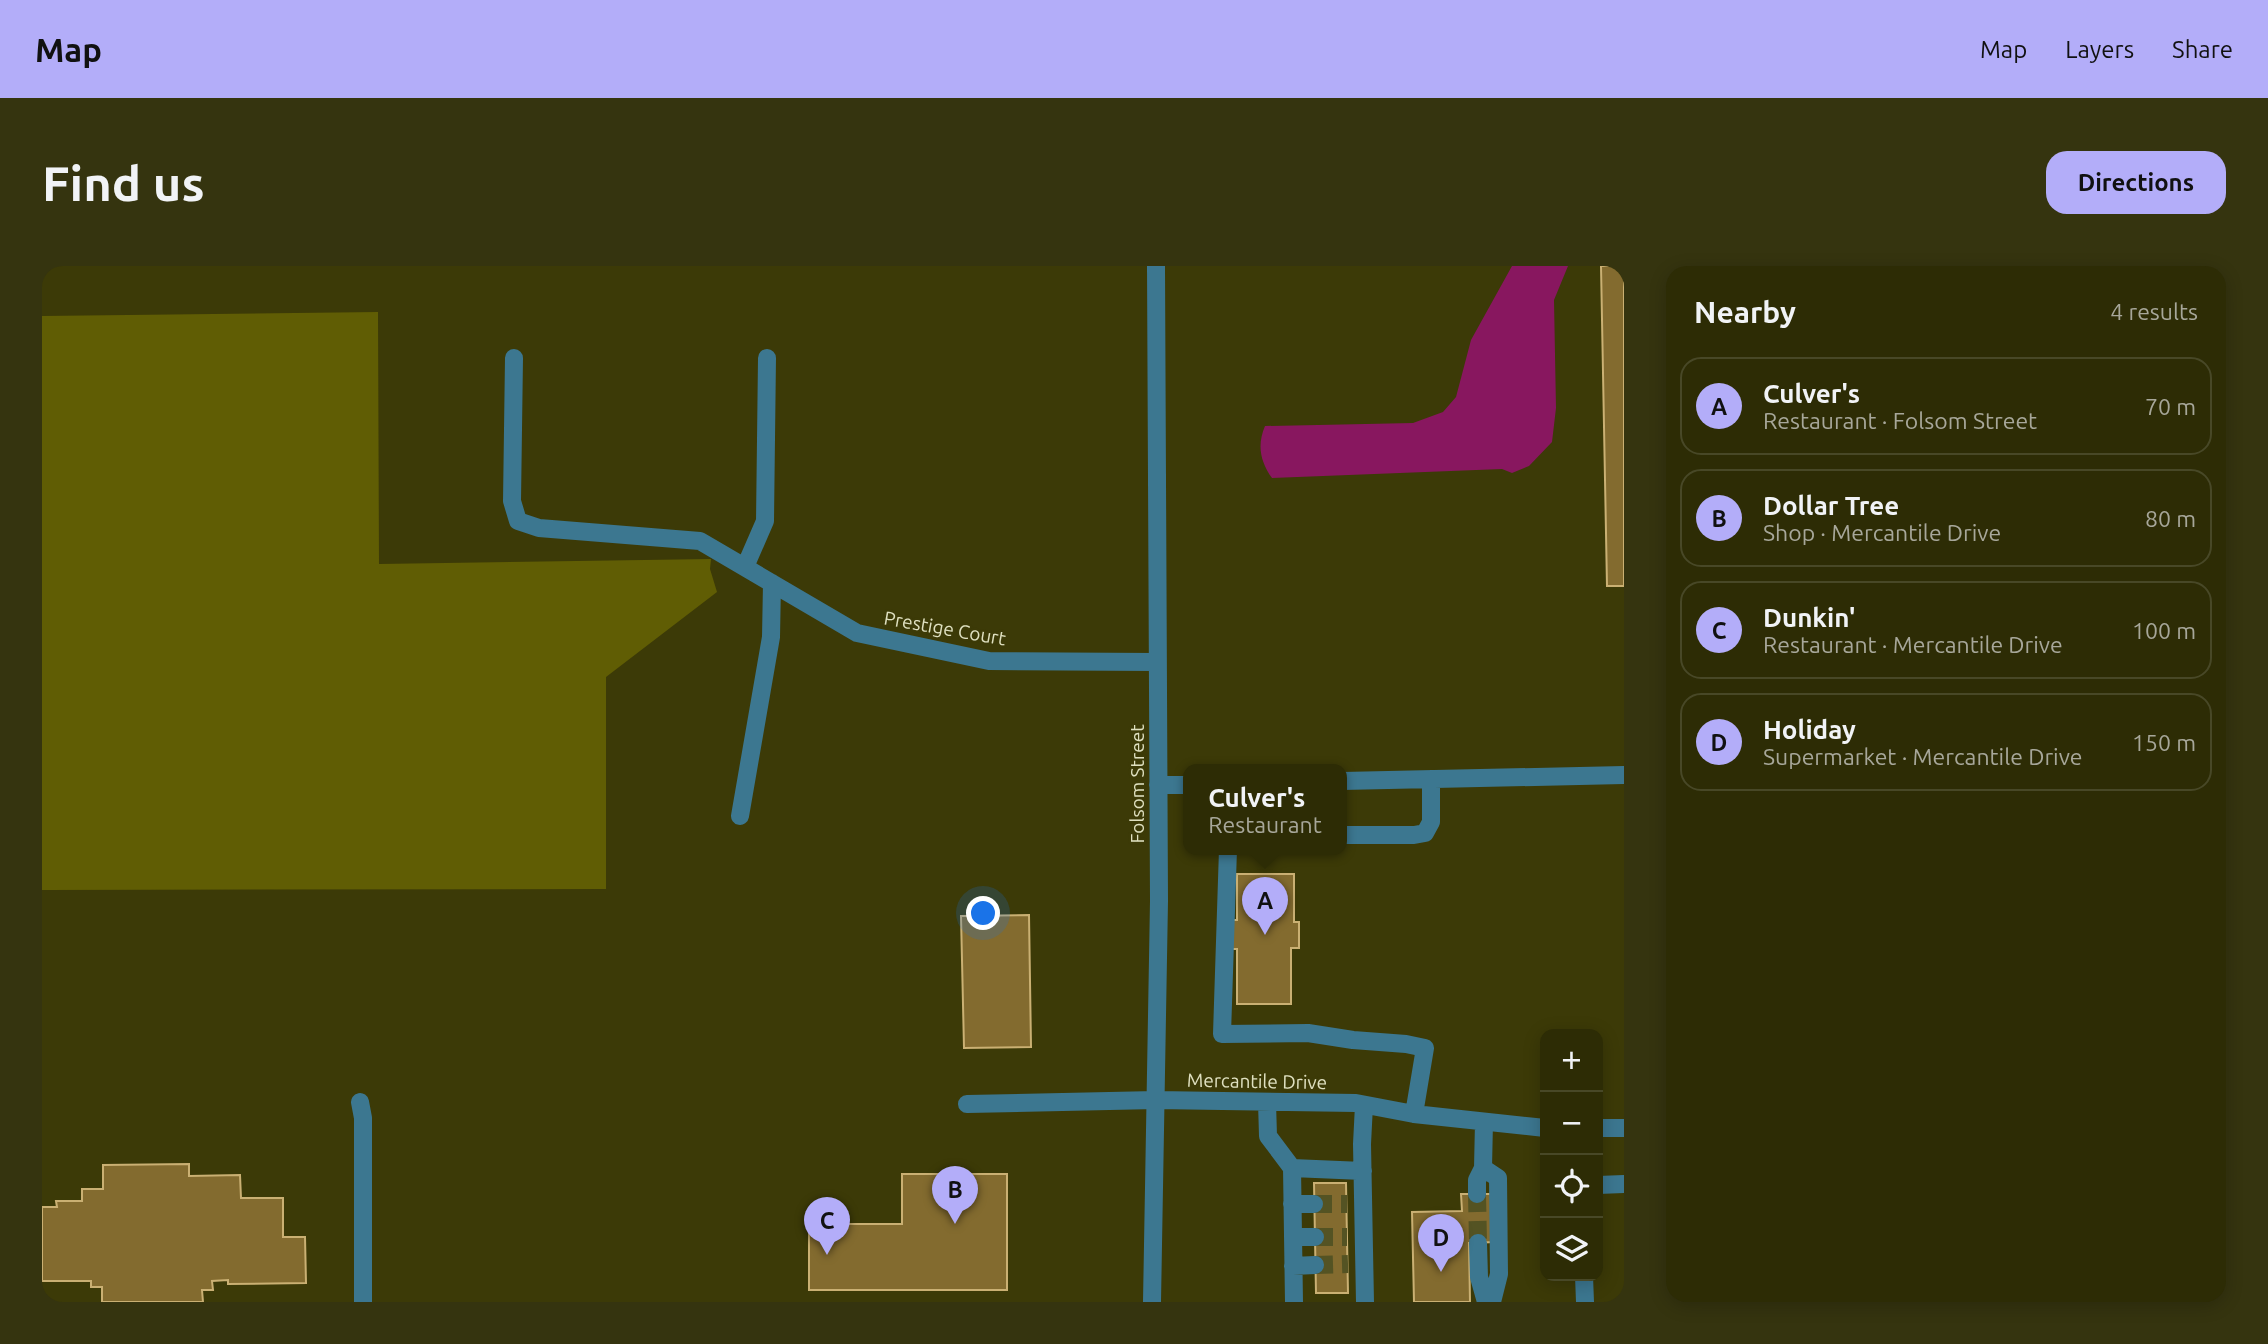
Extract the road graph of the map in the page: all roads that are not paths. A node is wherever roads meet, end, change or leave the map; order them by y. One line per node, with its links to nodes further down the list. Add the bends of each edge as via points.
1 (1156, 266): 6 (street, Folsom Street)
2 (514, 358): 4 (street, Prestige Court, via 512,501 518,521 540,528 700,541)
3 (767, 358): 4 (street, via 765,521)
4 (745, 567): 5 (street, Prestige Court)
5 (772, 583): 6 (street, Prestige Court, via 857,634 989,661); 12 (street, via 771,636)
6 (1157, 662): 10 (street, Folsom Street)
7 (1624, 775): 8 (street)
8 (1431, 779): 9 (street); 13 (street, via 1431,822 1425,833)
9 (1347, 781)
10 (1158, 785): 11 (street); 15 (street, Folsom Street)
11 (1183, 785)
12 (740, 816)
13 (1347, 835)
14 (1228, 855): 20 (street, via 1222,1034 1308,1033 1425,1048)
15 (1156, 1100): 17 (street, Mercantile Drive); 18 (street, Mercantile Drive); 40 (street, Folsom Street)
16 (360, 1102): 39 (street)
17 (1267, 1102): 19 (street, Mercantile Drive); 25 (street, via 1268,1136)
18 (967, 1104)
19 (1364, 1105): 20 (street, Mercantile Drive); 27 (street)
20 (1414, 1114): 21 (street, Mercantile Drive)
21 (1484, 1122): 22 (street, Mercantile Drive); 26 (street)
22 (1540, 1128)
23 (1603, 1128): 24 (street)
24 (1624, 1128)
25 (1292, 1168): 27 (street); 32 (street)
26 (1483, 1168): 30 (street); 44 (street, via 1498,1178 1499,1274)
27 (1363, 1171): 42 (street, via 1355,1205 1356,1264)
28 (1624, 1184): 29 (street)
29 (1603, 1185)
30 (1477, 1194)
31 (1314, 1204): 32 (street)
32 (1292, 1205): 33 (street)
33 (1293, 1237): 34 (street); 37 (street)
34 (1315, 1237)
35 (1478, 1243): 43 (street, via 1479,1277)
36 (1315, 1265): 37 (street)
37 (1293, 1266): 41 (street)
38 (1584, 1281): 45 (street)
39 (363, 1302)
40 (1152, 1302)
41 (1294, 1302)
42 (1365, 1302)
43 (1486, 1302)
44 (1492, 1302)
45 (1585, 1302)

